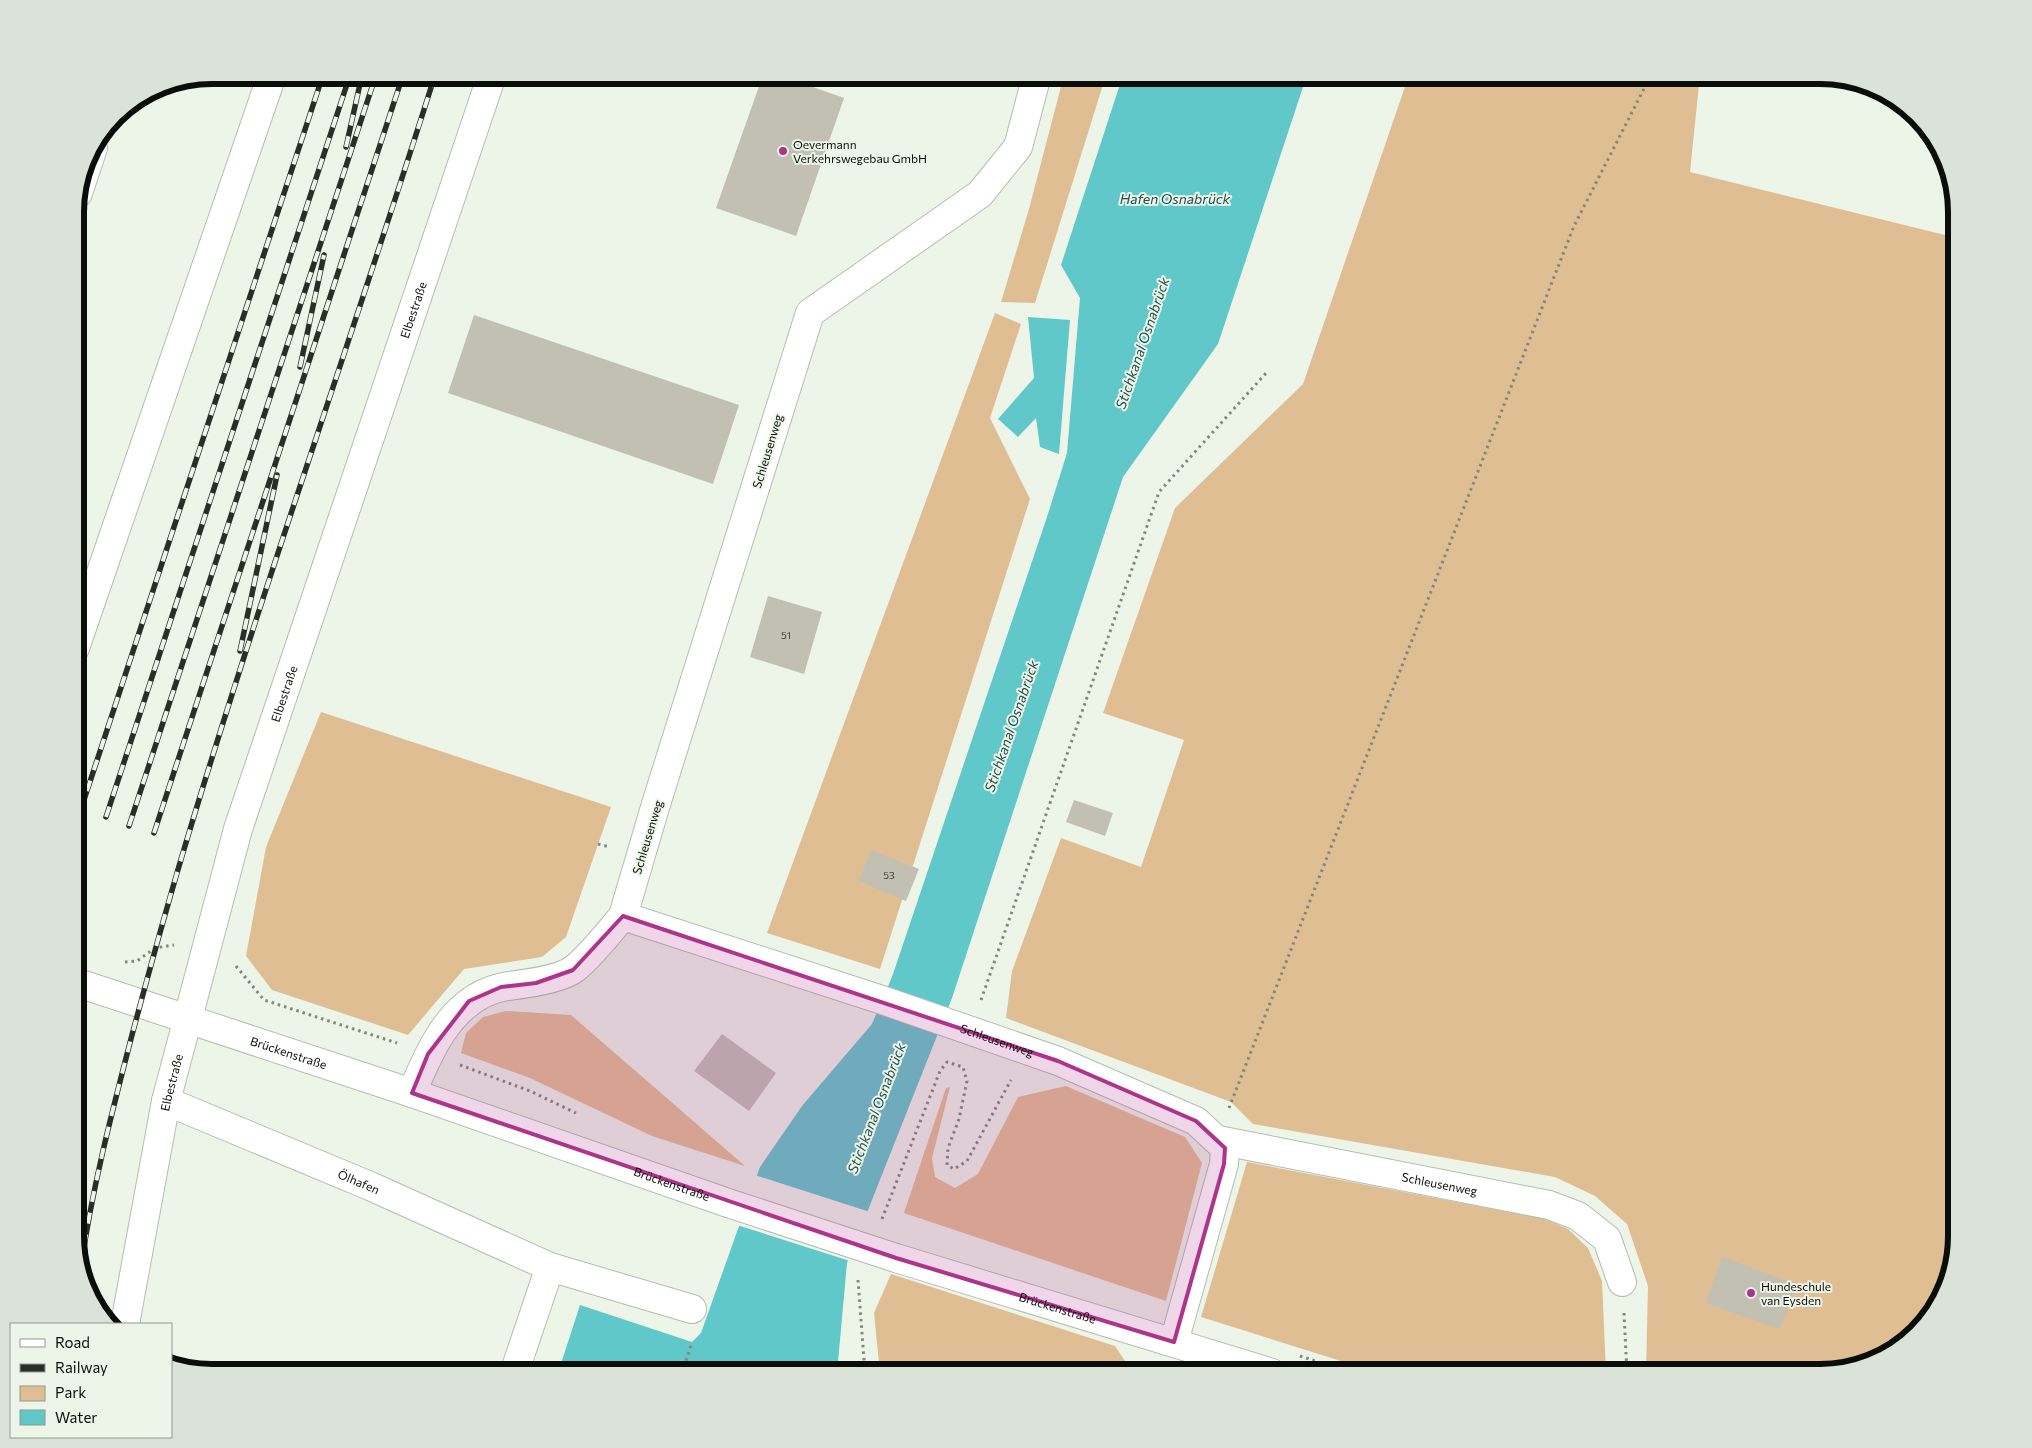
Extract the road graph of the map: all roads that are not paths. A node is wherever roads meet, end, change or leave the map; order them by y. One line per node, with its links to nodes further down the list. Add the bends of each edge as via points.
1 (269, 84): 4 (street)
2 (489, 84): 7 (street, Elbestraße, via 238,828)
3 (1036, 84): 5 (street, Schleusenweg, via 1018,147 980,194 810,312)
4 (84, 622)
5 (623, 916): 8 (street, Schleusenweg, via 573,970 536,983 501,988 469,1001 449,1022 428,1054); 10 (street, Schleusenweg, via 1058,1061 1196,1121)
6 (84, 985): 7 (street, Brückenstraße)
7 (187, 1018): 8 (street, Brückenstraße); 9 (street, Elbestraße)
8 (412, 1093): 15 (street, Brückenstraße, bridge, via 896,1258)
9 (166, 1101): 11 (street, Ölhafen, via 370,1186); 14 (street, Elbestraße)
10 (1218, 1140): 12 (street, Schleusenweg, via 1549,1205 1578,1216 1607,1238); 15 (street, via 1225,1148 1224,1164)
11 (550, 1267): 13 (street, Ölhafen); 16 (street)
12 (1622, 1282)
13 (692, 1308)
14 (125, 1323)
15 (1174, 1342): 17 (street, Brückenstraße)
16 (517, 1364)
17 (1244, 1364)

